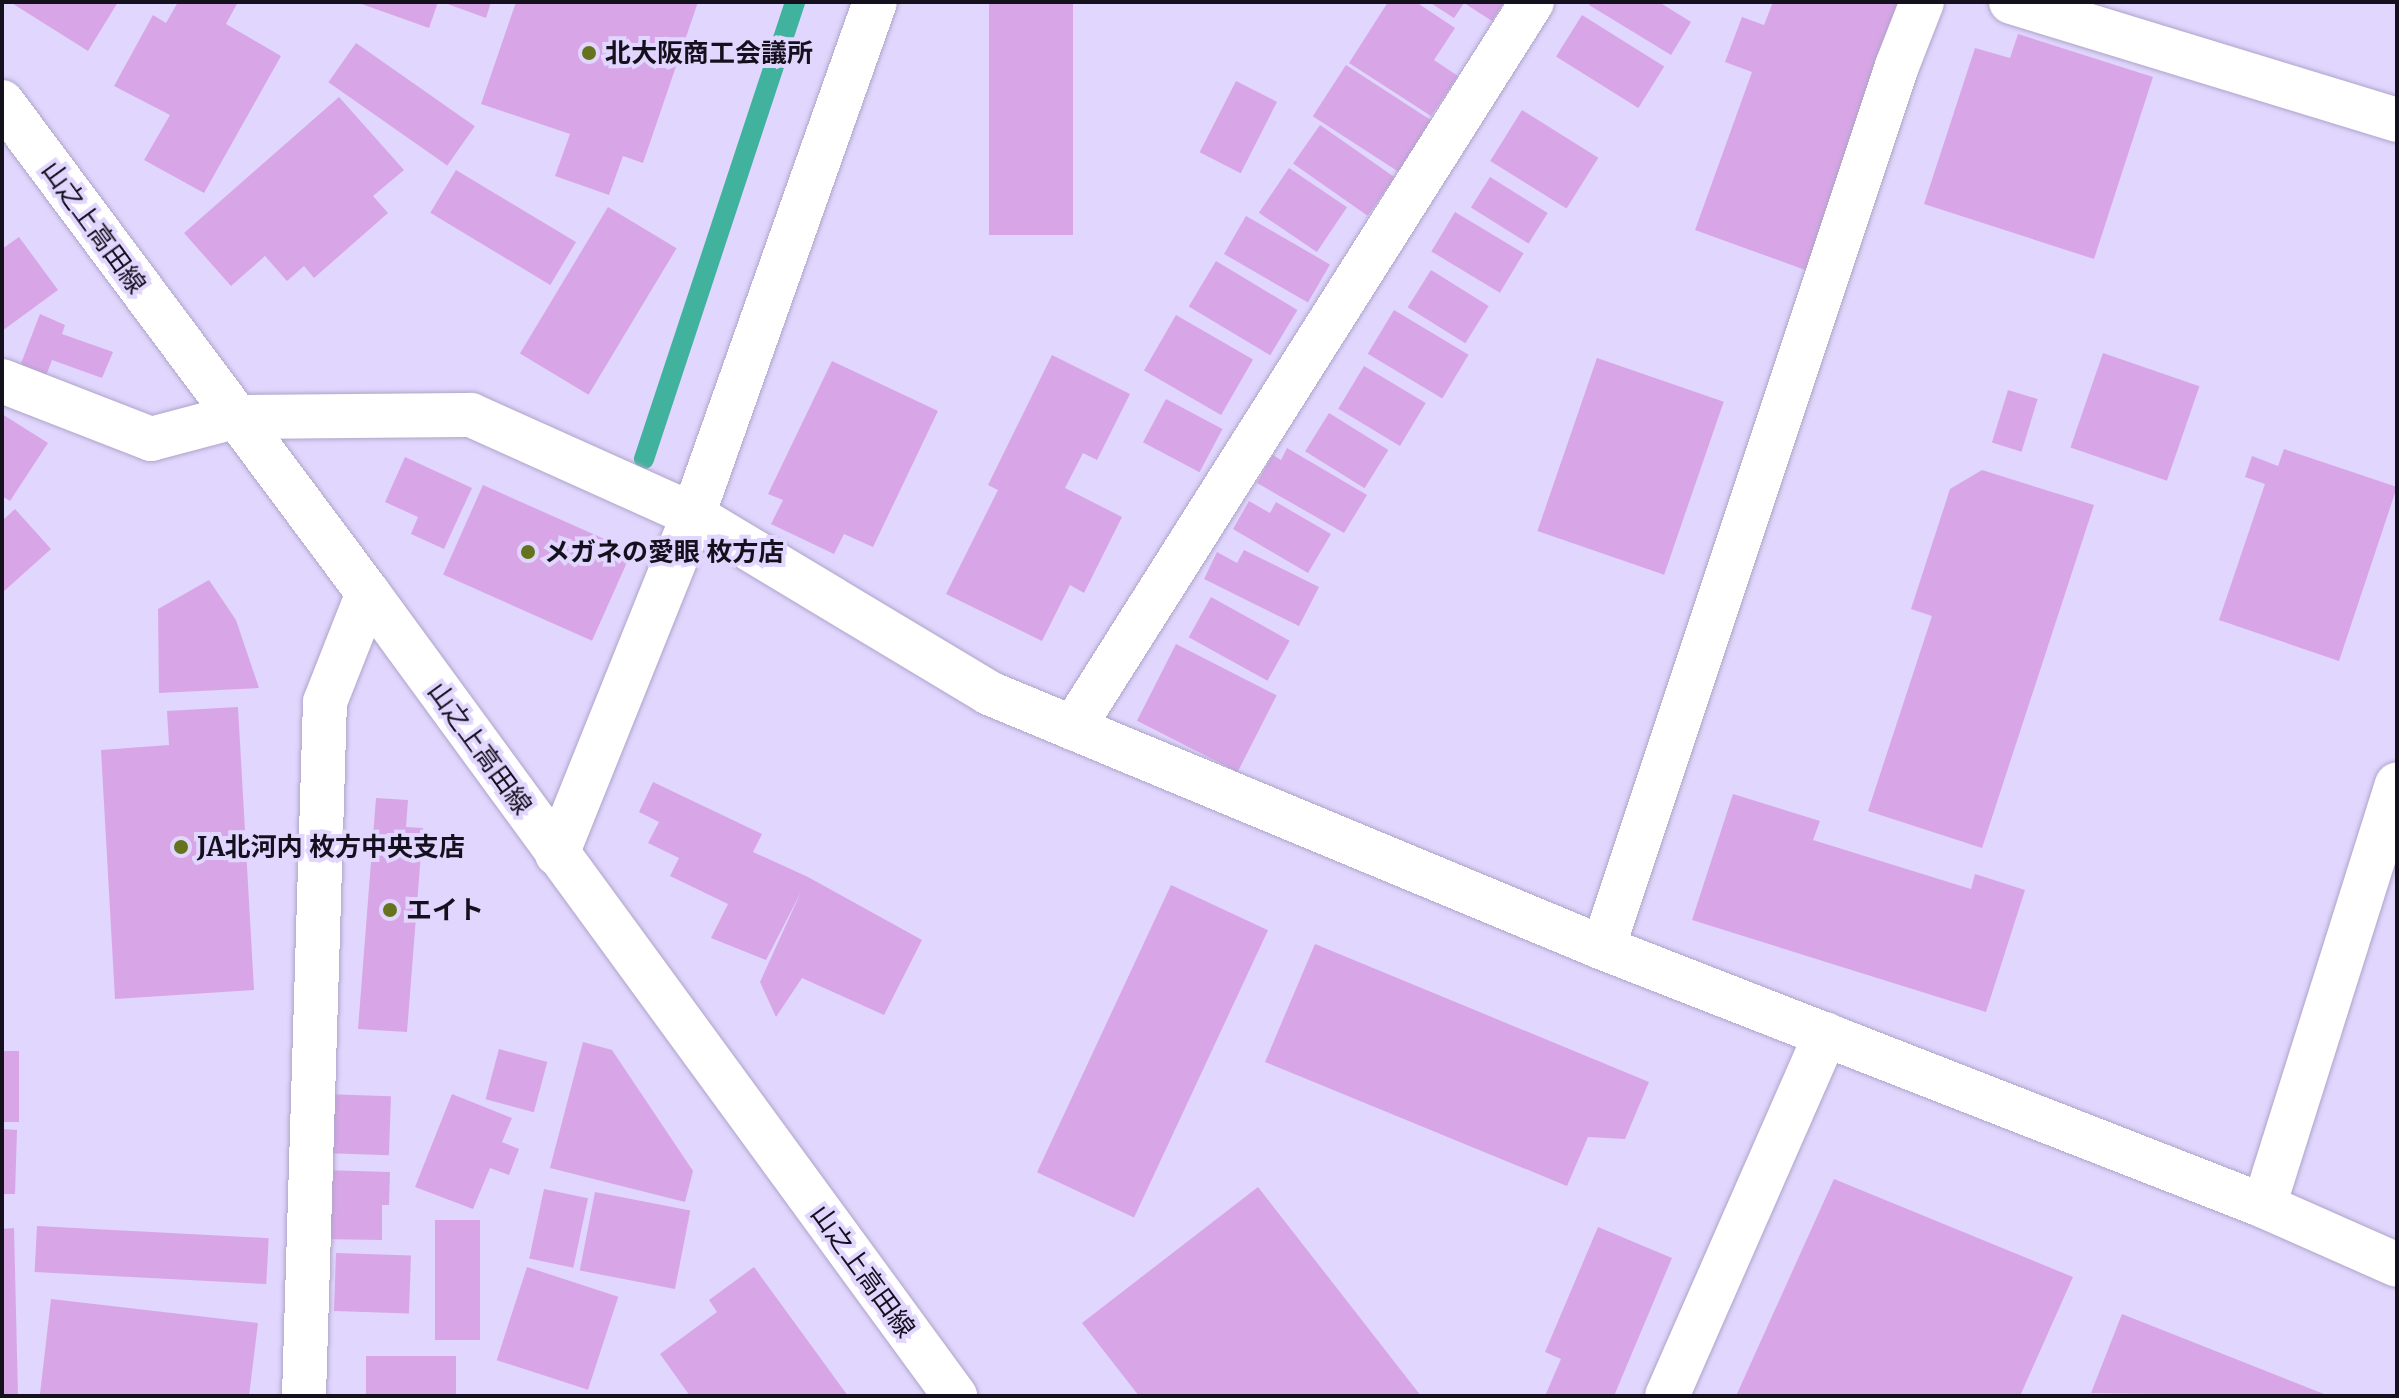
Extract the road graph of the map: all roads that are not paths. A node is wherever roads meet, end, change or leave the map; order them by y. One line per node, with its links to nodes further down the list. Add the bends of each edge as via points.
1 (875, 2): 9 (street)
2 (1532, 2): 11 (street)
3 (1922, 2): 14 (street)
4 (2011, 2): 6 (street)
5 (2, 102): 8 (street, 山之上高田線)
6 (2397, 120)
7 (2, 381): 8 (street, via 151,439)
8 (234, 417): 9 (street, via 471,415); 10 (street, 山之上高田線)
9 (693, 515): 11 (street, via 989,693); 13 (street)
10 (368, 593): 13 (street, 山之上高田線); 18 (street, via 325,702)
11 (1073, 728): 14 (street)
12 (2397, 784): 16 (street)
13 (557, 854): 19 (street, 山之上高田線)
14 (1603, 948): 15 (street)
15 (1826, 1034): 16 (street); 20 (street)
16 (2264, 1206): 17 (street)
17 (2397, 1265)
18 (304, 1396)
19 (955, 1396)
20 (1667, 1396)

